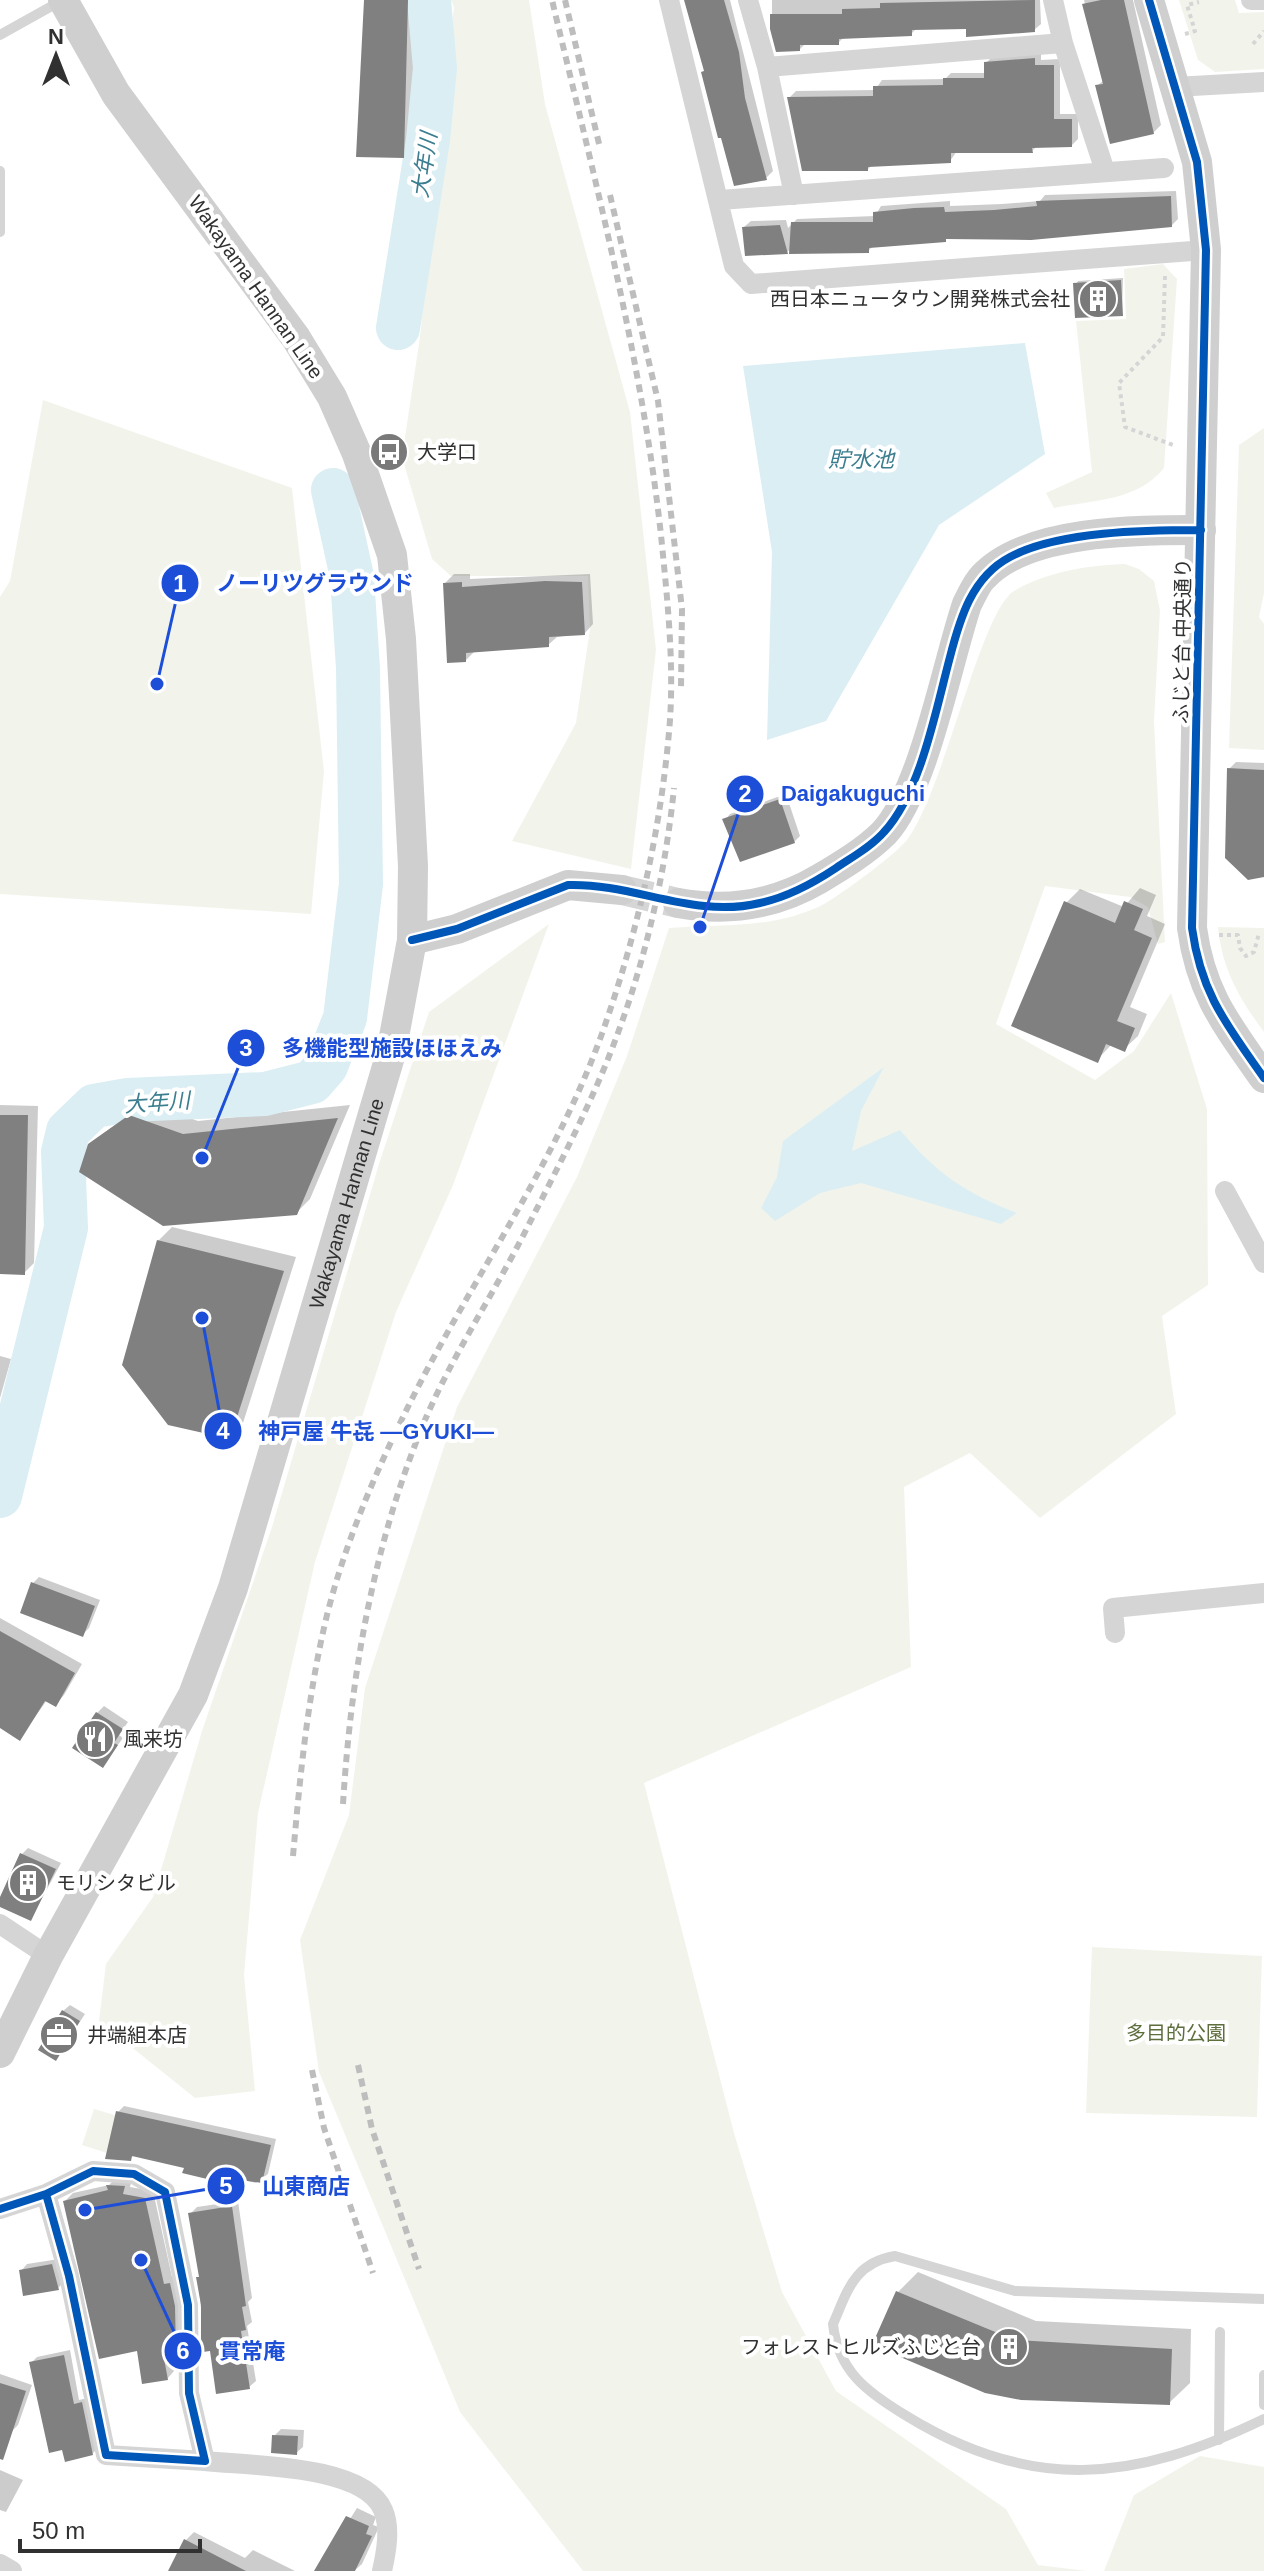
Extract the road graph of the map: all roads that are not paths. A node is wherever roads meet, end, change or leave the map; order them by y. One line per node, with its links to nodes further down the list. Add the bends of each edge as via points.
1 (63, 0): 8 (lane); 23 (main road, Wakayama Hannan Line, via 116,94 296,338 332,397 357,454 394,569 413,866)
2 (669, 0): 17 (street)
3 (748, 0): 10 (street)
4 (1053, 0): 9 (street)
5 (1149, 0): 12 (main road, ふじと台 中央通り)
6 (1251, 0): 7 (street)
7 (1264, 0)
8 (0, 35)
9 (1063, 43): 10 (street); 15 (street)
10 (767, 67): 16 (street)
11 (1264, 82): 12 (street)
12 (1175, 87): 19 (main road, ふじと台 中央通り, via 1197,162)
13 (1164, 168): 15 (street)
14 (0, 171): 18 (lane)
15 (1105, 171): 16 (street)
16 (794, 195): 17 (street)
17 (720, 200): 19 (street, via 734,266 751,284)
18 (0, 232)
19 (1206, 250): 20 (main road, ふじと台 中央通り)
20 (1201, 530): 22 (main road, via 1112,533 1038,546 1009,557 982,577 967,604 906,797 885,831 796,892 742,907); 24 (main road, ふじと台 中央通り, via 1192,928 1206,989)
21 (622, 890): 23 (main road, via 568,885 457,929)
22 (678, 903)
23 (412, 940): 30 (main road, Wakayama Hannan Line, via 391,1053 233,1588 193,1695)
24 (1264, 1078)
25 (1225, 1191): 26 (street)
26 (1264, 1263)
27 (1264, 1593): 28 (street, via 1113,1608)
28 (1115, 1633)
29 (0, 1924): 30 (street)
30 (48, 1956): 31 (main road, Wakayama Hannan Line)
31 (0, 2053)
32 (46, 2194): 33 (street); 40 (street, via 69,2276 106,2455); 40 (street, via 93,2171 134,2174 165,2192 188,2305 189,2393)
33 (0, 2209)
34 (1264, 2299): 39 (lane, via 1015,2291 895,2256 875,2260 860,2271 833,2324 843,2365 880,2400 936,2435 996,2460 1053,2469 1101,2469 1167,2460)
35 (1220, 2332): 39 (lane)
36 (1264, 2375): 37 (lane)
37 (1264, 2405)
38 (1264, 2419): 39 (lane)
39 (1219, 2440)
40 (205, 2461): 43 (street, via 339,2476 370,2494 383,2510 387,2548)
41 (0, 2564): 42 (street)
42 (12, 2571)
43 (382, 2571)

